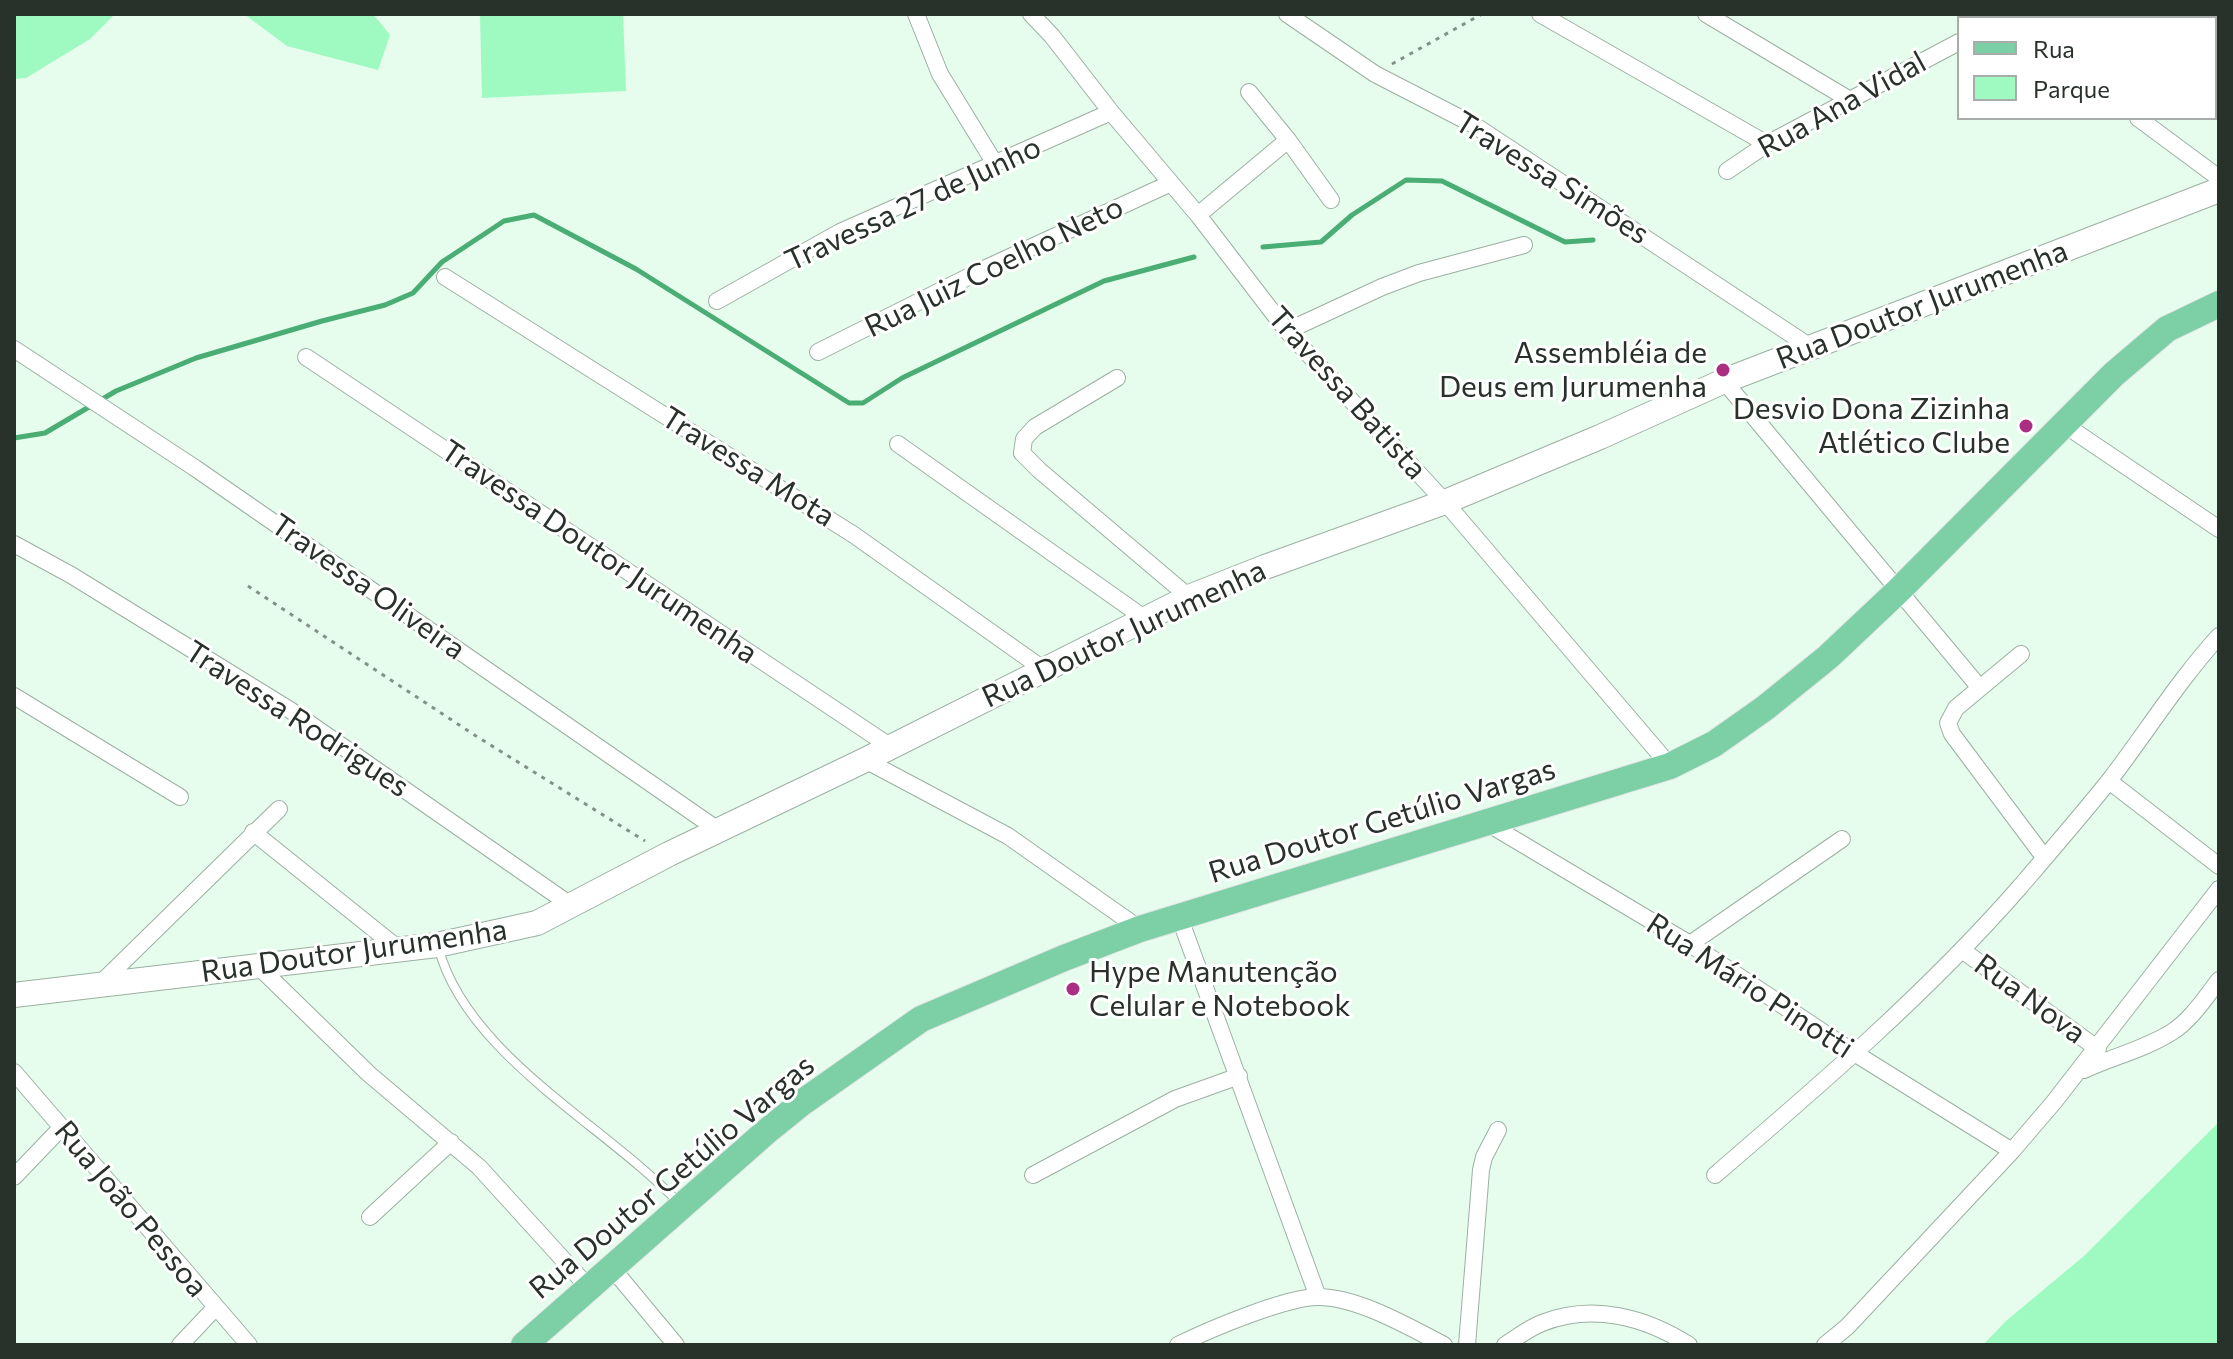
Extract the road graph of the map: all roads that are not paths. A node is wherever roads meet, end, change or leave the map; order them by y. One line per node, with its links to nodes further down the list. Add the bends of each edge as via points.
1 (916, 14): 13 (street, via 940,74)
2 (1031, 14): 9 (street, Travessa Batista)
3 (1287, 14): 25 (street, Travessa Simões, via 1375,74 1474,125)
4 (1540, 14): 12 (street)
5 (1706, 14): 8 (street)
6 (1957, 43): 8 (street, Rua Ana Vidal)
7 (1249, 92): 11 (street)
8 (1850, 100): 12 (street, Rua Ana Vidal)
9 (1111, 112): 13 (street, Travessa 27 de Junho); 16 (street, Travessa Batista)
10 (2141, 120): 15 (street)
11 (1288, 140): 18 (street); 19 (street)
12 (1767, 144): 14 (street, Rua Ana Vidal)
13 (994, 162): 22 (street, Travessa 27 de Junho, via 840,232)
14 (1727, 171)
15 (2219, 178)
16 (1171, 183): 19 (street, Travessa Batista); 27 (street, Rua Juiz Coelho Neto)
17 (2219, 190): 25 (main road, Rua Doutor Jurumenha)
18 (1331, 200)
19 (1198, 215): 24 (street, Travessa Batista)
20 (1524, 245): 24 (street, via 1419,273)
21 (445, 277): 41 (street, Travessa Mota, via 854,535)
22 (717, 301)
23 (2219, 304): 31 (main road, Rua Doutor Getúlio Vargas, via 2167,329)
24 (1287, 331): 33 (street, Travessa Batista)
25 (1812, 348): 30 (main road, Rua Doutor Jurumenha)
26 (14, 349): 51 (street, Travessa Oliveira)
27 (818, 352)
28 (306, 357): 44 (street, Travessa Doutor Jurumenha)
29 (1117, 378): 37 (street, via 1035,427 1024,439 1022,453)
30 (1724, 381): 33 (main road, Rua Doutor Jurumenha); 36 (street)
31 (2062, 423): 34 (street); 36 (main road, Rua Doutor Getúlio Vargas)
32 (898, 444): 38 (street)
33 (1445, 502): 37 (main road, Rua Doutor Jurumenha); 46 (street, Travessa Batista)
34 (2219, 529)
35 (14, 544): 57 (street, Travessa Rodrigues, via 290,710)
36 (1898, 591): 42 (street); 46 (main road, Rua Doutor Getúlio Vargas, via 1765,708 1714,744)
37 (1189, 597): 38 (main road, Rua Doutor Jurumenha)
38 (1147, 620): 41 (main road, Rua Doutor Jurumenha)
39 (2219, 636): 47 (street)
40 (2021, 654): 42 (street)
41 (1043, 669): 44 (main road, Rua Doutor Jurumenha)
42 (1980, 688): 54 (street, via 1949,717 1949,729)
43 (14, 696): 48 (street)
44 (891, 747): 45 (main road, Rua Doutor Jurumenha)
45 (865, 760): 51 (main road, Rua Doutor Jurumenha); 59 (street, via 1008,836)
46 (1670, 766): 50 (main road, Rua Doutor Getúlio Vargas)
47 (2109, 781): 54 (street); 55 (street)
48 (180, 797)
49 (279, 809): 52 (street)
50 (1487, 823): 58 (main road, Rua Doutor Getúlio Vargas); 60 (street, Rua Mário Pinotti)
51 (718, 830): 57 (main road, Rua Doutor Jurumenha)
52 (253, 832): 62 (street); 66 (street)
53 (1842, 839): 60 (street)
54 (2044, 857): 63 (street)
55 (2219, 866)
56 (2219, 889): 68 (street)
57 (572, 906): 61 (main road, Rua Doutor Jurumenha, via 537,923)
58 (1179, 916): 59 (main road, Rua Doutor Getúlio Vargas); 72 (street)
59 (1140, 929): 80 (main road, Rua Doutor Getúlio Vargas, via 921,1019 803,1102)
60 (1690, 944): 69 (street, Rua Mário Pinotti)
61 (437, 945): 62 (main road, Rua Doutor Jurumenha); 80 (lane, via 459,999 486,1034)
62 (400, 950): 64 (main road, Rua Doutor Jurumenha)
63 (1962, 950): 68 (street, Rua Nova); 69 (street)
64 (259, 967): 66 (main road, Rua Doutor Jurumenha); 75 (street, via 369,1074)
65 (2219, 980): 71 (street, via 2174,1031)
66 (99, 985): 67 (main road, Rua Doutor Jurumenha)
67 (14, 995)
68 (2098, 1049): 71 (street)
69 (1856, 1054): 76 (street, Rua Mário Pinotti); 78 (street)
70 (14, 1072): 73 (street, Rua João Pessoa)
71 (2079, 1072): 76 (street)
72 (1239, 1076): 77 (street, via 1175,1099); 84 (street)
73 (62, 1127): 79 (street); 85 (street, Rua João Pessoa)
74 (1498, 1130): 92 (street, via 1481,1170)
75 (451, 1142): 81 (street); 83 (street)
76 (2012, 1151): 95 (street)
77 (1033, 1175)
78 (1715, 1175)
79 (14, 1177)
80 (681, 1205): 82 (main road, Rua Doutor Getúlio Vargas)
81 (370, 1217)
82 (612, 1268): 83 (main road, Rua Doutor Getúlio Vargas); 89 (street)
83 (589, 1288): 86 (main road, Rua Doutor Getúlio Vargas)
84 (1318, 1297): 90 (street, via 1271,1308); 91 (street, via 1390,1318)
85 (215, 1308): 87 (street); 88 (street, Rua João Pessoa)
86 (529, 1344)
87 (180, 1345)
88 (249, 1345)
89 (676, 1345)
90 (1178, 1345)
91 (1444, 1345)
92 (1467, 1345)
93 (1505, 1345): 94 (street, via 1542,1323 1608,1313 1642,1320)
94 (1689, 1345)
95 (1825, 1345)

